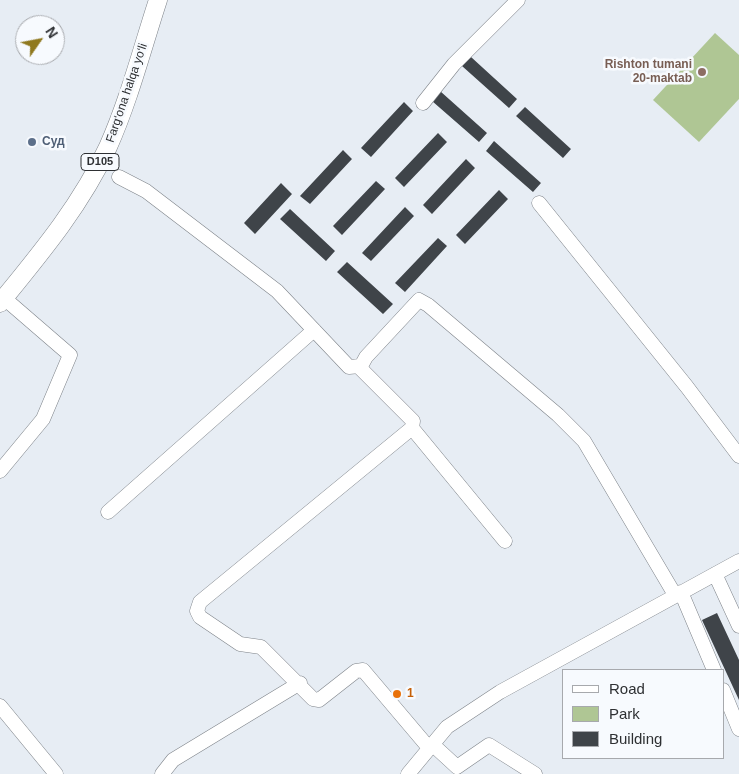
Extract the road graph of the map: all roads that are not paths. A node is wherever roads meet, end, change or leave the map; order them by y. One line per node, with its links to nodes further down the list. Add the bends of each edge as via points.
1 (158, 0): 6 (main road, Farg‘ona halqa yo‘li / D105, via 117,124 101,161 64,222)
2 (518, 0): 3 (street, via 454,64)
3 (424, 103)
4 (119, 177): 7 (street, via 146,191 238,260 277,291)
5 (539, 203): 10 (street)
6 (2, 301): 11 (street, via 70,355 42,419)
7 (314, 330): 8 (street, via 349,367); 12 (street)
8 (360, 366): 9 (street, via 413,421); 16 (street, via 419,300 428,305 558,415 584,441)
9 (412, 428): 13 (street); 19 (street, via 200,602 197,610 200,617 240,644 261,647)
10 (739, 456)
11 (0, 471)
12 (108, 512)
13 (505, 541)
14 (739, 561): 15 (street)
15 (714, 574): 16 (street); 17 (street)
16 (678, 594): 18 (street); 23 (street, via 500,692 447,727)
17 (739, 626)
18 (714, 669)
19 (300, 683): 23 (street, via 313,698 319,700 356,671 363,670); 25 (street, via 173,760)
20 (724, 692): 22 (street)
21 (0, 706): 24 (street)
22 (739, 728)
23 (431, 746): 26 (street); 27 (street, via 457,767 489,745)
24 (56, 774)
25 (162, 774)
26 (408, 774)
27 (535, 774)

